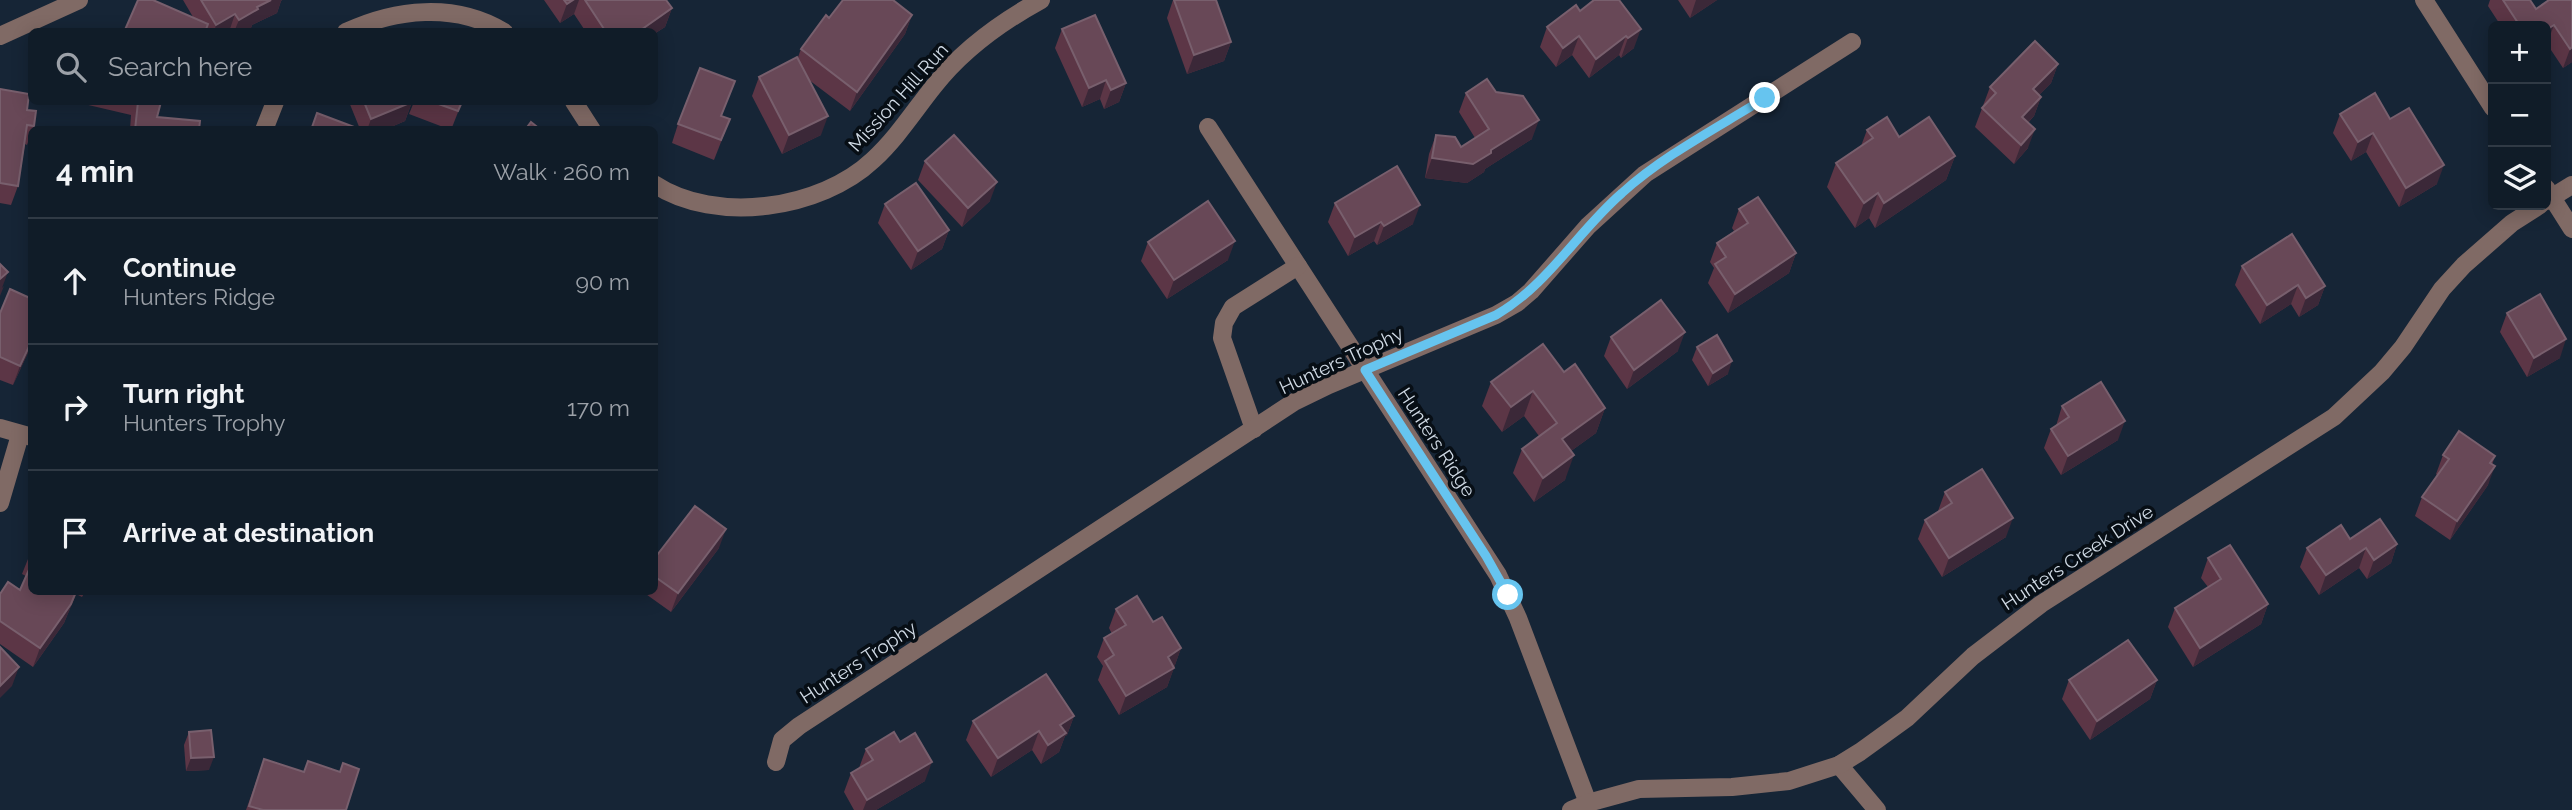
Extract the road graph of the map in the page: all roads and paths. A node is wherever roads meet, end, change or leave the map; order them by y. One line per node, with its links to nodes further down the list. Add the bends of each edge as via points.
1 (79, 0): 7 (street)
2 (1041, 0): 16 (street, Mission Hill Run, via 1002,23 952,65 872,161 821,192 791,202 728,207 693,200)
3 (2424, 0): 9 (street)
4 (466, 8): 5 (street, via 393,14); 6 (street)
5 (354, 28)
6 (498, 28)
7 (0, 36)
8 (1852, 42): 22 (street, Hunters Trophy, via 1645,174 1588,226 1517,303)
9 (2488, 100)
10 (274, 105): 12 (street)
11 (577, 105): 13 (street)
12 (266, 126)
13 (590, 126)
14 (1208, 127): 21 (street, Hunters Ridge)
15 (2572, 185): 17 (street, Hunters Creek Drive)
16 (658, 186)
17 (2551, 196)
18 (2551, 204): 20 (street)
19 (2530, 210): 28 (street, Hunters Creek Drive, via 2464,265 2382,372 2333,417 2041,604 1973,656 1884,737)
20 (2572, 229)
21 (1298, 266): 22 (street, Hunters Ridge); 24 (street, via 1233,307 1224,323 1222,338)
22 (1365, 370): 24 (street, Hunters Trophy, via 1294,402); 29 (street, Hunters Ridge, via 1508,595)
23 (0, 428): 25 (street)
24 (1254, 429): 27 (street, Hunters Trophy, via 799,726 782,740)
25 (26, 436): 26 (street)
26 (0, 503)
27 (776, 762)
28 (1839, 765): 29 (street, Hunters Creek Drive, via 1763,786 1639,789); 30 (street)
29 (1579, 806)
30 (1877, 810)

